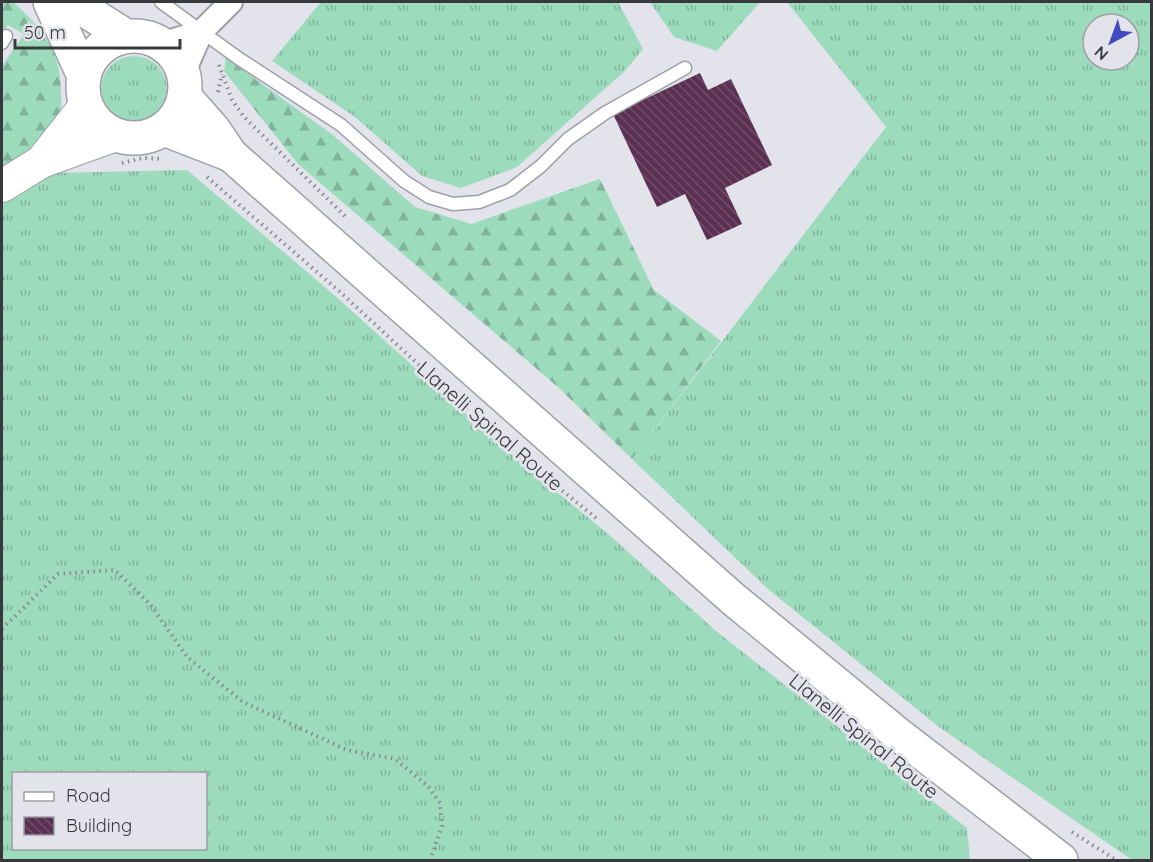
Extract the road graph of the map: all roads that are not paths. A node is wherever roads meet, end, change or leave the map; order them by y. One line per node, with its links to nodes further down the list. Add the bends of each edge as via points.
1 (50, 2): 10 (highway)
2 (72, 2): 5 (highway)
3 (161, 2): 6 (lane)
4 (231, 2): 6 (street)
5 (126, 36): 7 (highway); 10 (highway, via 111,41 89,62)
6 (210, 37): 7 (street); 8 (lane, via 341,125 404,181 429,197 453,204 479,202 510,190 542,166 568,139 605,113); 9 (street)
7 (162, 44): 9 (highway, via 176,57)
8 (685, 68)
9 (184, 85): 11 (highway, via 177,114); 13 (highway)
10 (85, 90): 12 (highway, via 98,123); 14 (street)
11 (164, 129): 12 (highway, via 141,138); 13 (highway)
12 (116, 135): 14 (street)
13 (231, 155): 16 (highway, via 732,598 895,732)
14 (41, 162): 15 (street)
15 (2, 186)
16 (1065, 845)

